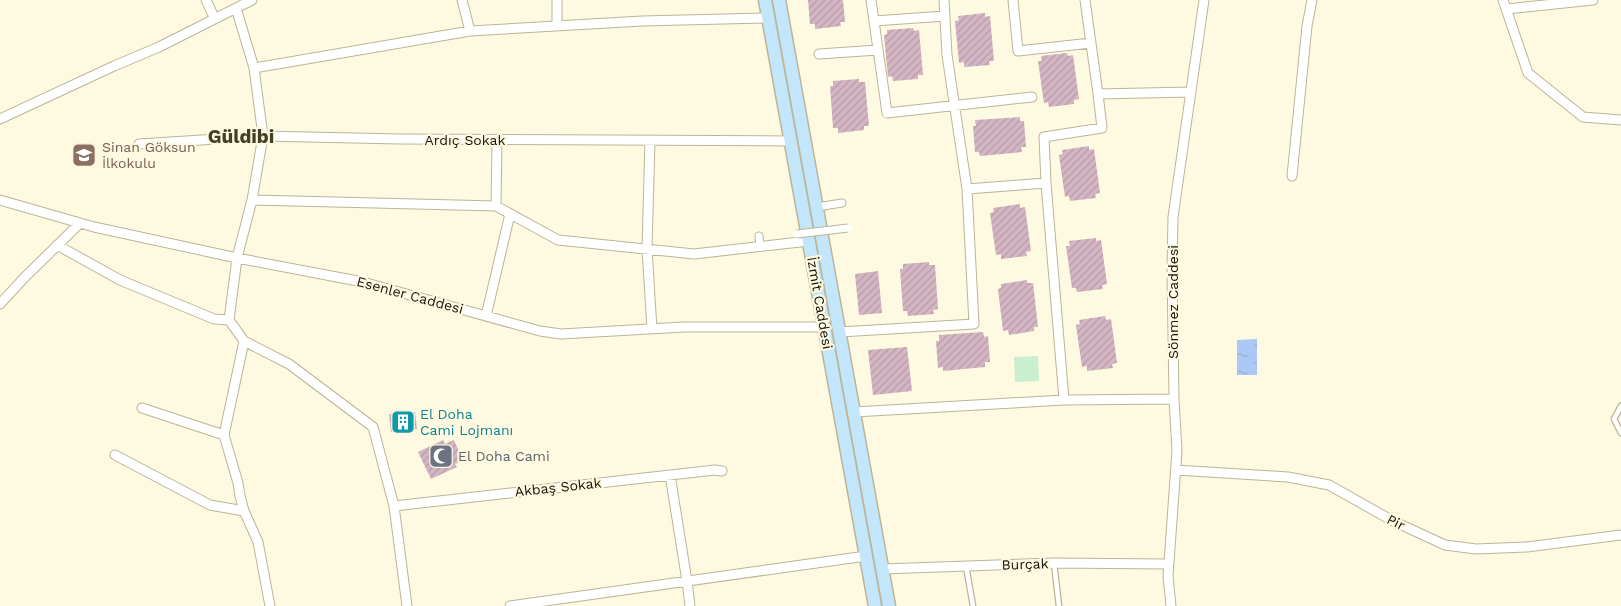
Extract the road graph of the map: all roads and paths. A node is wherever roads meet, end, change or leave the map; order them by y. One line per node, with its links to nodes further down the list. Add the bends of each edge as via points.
1 (206, 0): 18 (street)
2 (252, 0): 15 (street)
3 (462, 0): 21 (street)
4 (557, 0): 20 (street)
5 (765, 0): 17 (main road, İzmit Caddesi)
6 (779, 0): 44 (main road, İzmit Caddesi)
7 (871, 0): 19 (street)
8 (944, 0): 16 (street)
9 (1013, 0): 22 (street, via 1018,51)
10 (1085, 0): 22 (street)
11 (1204, 0): 26 (street, Sönmez Caddesi)
12 (1312, 0): 37 (street)
13 (1593, 0): 14 (street)
14 (1505, 4): 31 (street, via 1528,73 1583,117)
15 (236, 8): 18 (street); 25 (street)
16 (945, 16): 19 (street); 29 (street)
17 (769, 18): 20 (street); 35 (main road, İzmit Caddesi)
18 (215, 19): 30 (street)
19 (874, 21): 23 (street)
20 (557, 26): 21 (street)
21 (470, 31): 25 (street)
22 (1091, 43): 27 (street)
23 (878, 50): 24 (street); 29 (street, via 887,113)
24 (819, 54)
25 (254, 68): 32 (street)
26 (1190, 92): 27 (street); 62 (street, Sönmez Caddesi, via 1173,217)
27 (1098, 94): 38 (street, via 1102,128 1044,137)
28 (1032, 98): 29 (street)
29 (955, 107): 39 (street)
30 (0, 119)
31 (1621, 120)
32 (263, 136): 33 (street, Ardıç Sokak); 36 (street, Ardıç Sokak); 41 (street)
33 (497, 140): 34 (street, Ardıç Sokak); 43 (street)
34 (650, 140): 35 (street, Ardıç Sokak); 53 (street)
35 (791, 141): 50 (main road, İzmit Caddesi)
36 (139, 144)
37 (1292, 176)
38 (1046, 183): 39 (street); 63 (street)
39 (967, 190): 60 (street, via 974,324)
40 (0, 200): 46 (street, Esenler Caddesi)
41 (252, 200): 43 (street); 54 (street)
42 (842, 204): 44 (street)
43 (496, 206): 45 (street)
44 (817, 207): 60 (main road, İzmit Caddesi)
45 (510, 214): 53 (street, via 558,240); 56 (street)
46 (80, 223): 51 (street); 54 (street, Esenler Caddesi)
47 (848, 228): 48 (street, bridge)
48 (797, 234)
49 (759, 236): 52 (street)
50 (809, 241): 52 (street); 58 (main road, İzmit Caddesi)
51 (57, 245): 55 (street); 57 (street, via 120,280 214,319)
52 (760, 247): 53 (street, via 694,254)
53 (647, 249): 59 (street)
54 (238, 258): 56 (street, Esenler Caddesi, via 363,282); 57 (street)
55 (0, 304)
56 (486, 316): 59 (street, Esenler Caddesi, via 540,332 561,334)
57 (229, 320): 61 (street)
58 (825, 327): 59 (street, Esenler Caddesi); 76 (main road, İzmit Caddesi)
59 (652, 328)
60 (840, 332): 66 (main road, İzmit Caddesi)
61 (244, 341): 68 (street); 73 (street, via 289,364 373,427)
62 (1174, 399): 63 (street); 70 (street, Sönmez Caddesi)
63 (1064, 400): 66 (street)
64 (1621, 406): 67 (lane, via 1614,419)
65 (142, 408): 68 (street)
66 (854, 412): 80 (main road, İzmit Caddesi)
67 (1621, 433)
68 (224, 435): 74 (street)
69 (116, 455): 74 (street, via 210,505)
70 (1176, 470): 75 (street, Pir, via 1288,478 1329,485 1393,521 1446,545 1476,549 1527,547); 78 (street, Sönmez Caddesi)
71 (722, 471): 72 (street, Akbaş Sokak)
72 (670, 475): 73 (street, Akbaş Sokak); 81 (street)
73 (394, 506): 83 (street)
74 (244, 511): 82 (street, via 258,542)
75 (1621, 535)
76 (866, 556): 81 (street); 86 (main road, İzmit Caddesi)
77 (1054, 563): 78 (street, Burçak); 79 (street, Burçak); 89 (lane)
78 (1168, 564): 90 (street, Sönmez Caddesi)
79 (966, 566): 80 (street, Burçak); 88 (lane)
80 (882, 568): 87 (main road, İzmit Caddesi)
81 (687, 581): 84 (street); 85 (street)
82 (270, 606)
83 (408, 606)
84 (510, 606)
85 (690, 606)
86 (875, 606)
87 (888, 606)
88 (973, 606)
89 (1059, 606)
90 (1171, 606)

